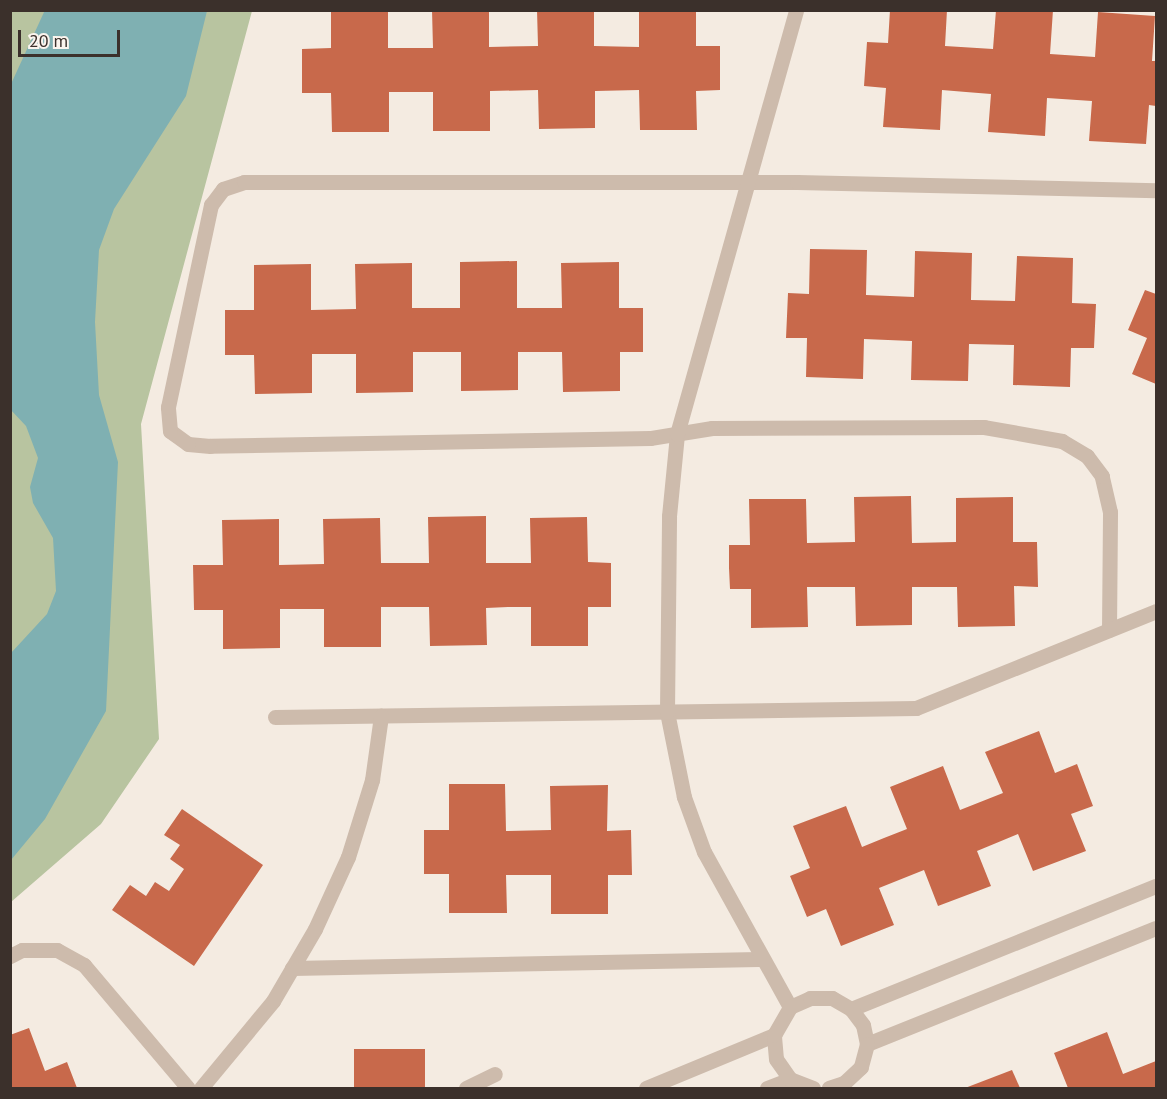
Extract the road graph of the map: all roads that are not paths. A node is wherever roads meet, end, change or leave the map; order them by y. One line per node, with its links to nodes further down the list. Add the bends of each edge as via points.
1 (796, 10): 2 (street)
2 (750, 182): 3 (street); 4 (street, via 696,355); 4 (street, via 244,182 222,189 212,205 168,407 170,430 188,444 638,438)
3 (1156, 190)
4 (677, 434): 6 (street, via 712,428 984,427 1062,441 1087,456 1102,476 1110,512); 7 (street, via 669,516)
5 (1156, 611): 6 (street)
6 (1109, 630): 7 (street, via 916,708)
7 (667, 712): 8 (street); 13 (street, via 684,797 704,852)
8 (381, 716): 9 (street); 14 (street, via 372,780 348,857)
9 (275, 717)
10 (1156, 886): 16 (street)
11 (1156, 928): 18 (street)
12 (10, 956): 22 (street, via 22,950 57,950 84,965)
13 (759, 959): 14 (street); 15 (street)
14 (292, 968): 23 (street, via 273,1000)
15 (790, 1007): 16 (street, via 810,998 832,998); 17 (street)
16 (851, 1009): 18 (street, via 863,1025)
17 (774, 1035): 20 (street, via 776,1059); 25 (street)
18 (867, 1044): 21 (street, via 861,1067)
19 (495, 1074): 24 (street)
20 (790, 1079): 26 (street); 27 (street)
21 (846, 1086): 28 (street)
22 (188, 1089)
23 (201, 1089)
24 (466, 1089)
25 (646, 1089)
26 (767, 1089)
27 (813, 1089)
28 (829, 1089)

